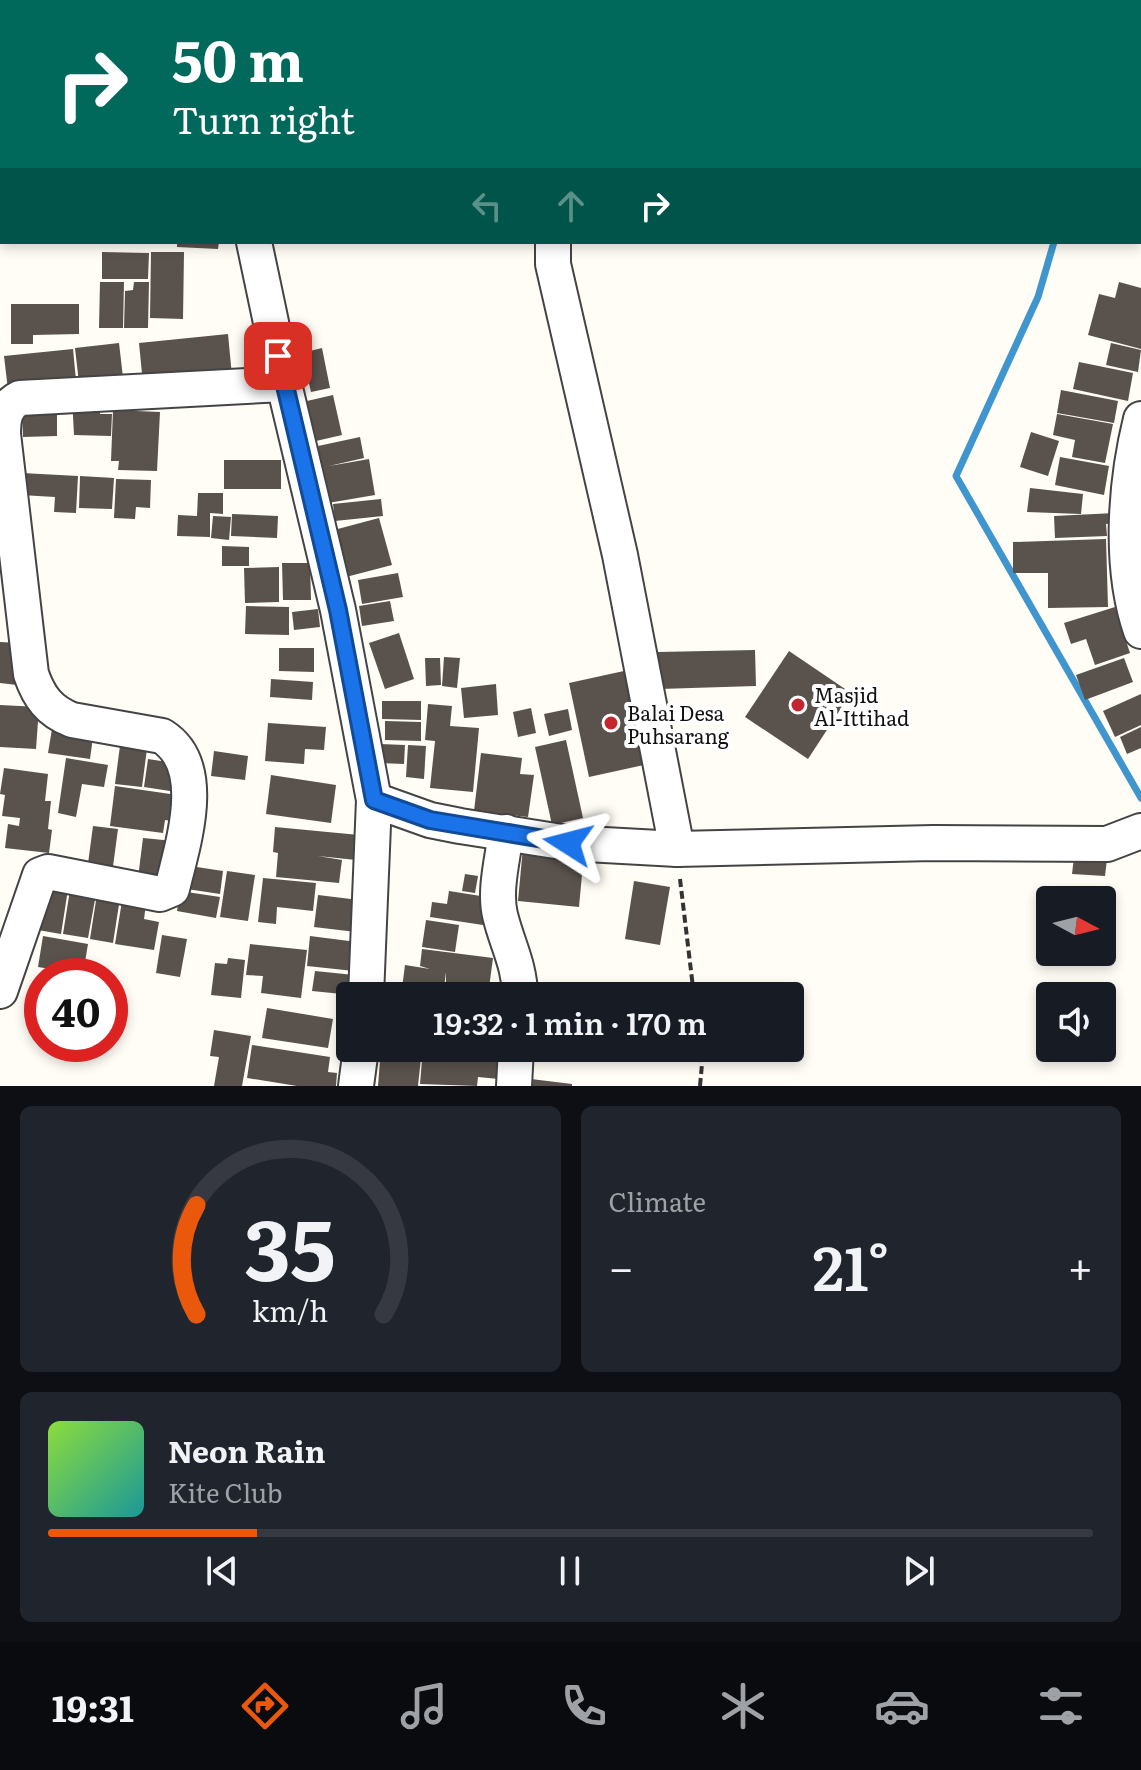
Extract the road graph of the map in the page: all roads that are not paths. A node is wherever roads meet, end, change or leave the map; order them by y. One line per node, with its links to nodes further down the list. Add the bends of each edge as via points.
1 (254, 244): 3 (street)
2 (553, 244): 9 (street, via 553,264 620,555)
3 (284, 384): 6 (street, via 338,610); 12 (street, via 20,398 9,405 3,434 37,693 72,720 169,740 188,779 190,797 167,893 48,872 40,875)
4 (1141, 419): 5 (street, via 1127,559)
5 (1141, 631)
6 (374, 800): 8 (street, via 430,820); 10 (street)
7 (1141, 831): 9 (street, via 1107,844)
8 (506, 832): 9 (street, via 568,843); 11 (street, via 500,914)
9 (677, 849)
10 (367, 982)
11 (519, 982)
12 (0, 991)
13 (359, 1062): 15 (street)
14 (515, 1062): 16 (street)
15 (356, 1086)
16 (514, 1086)

